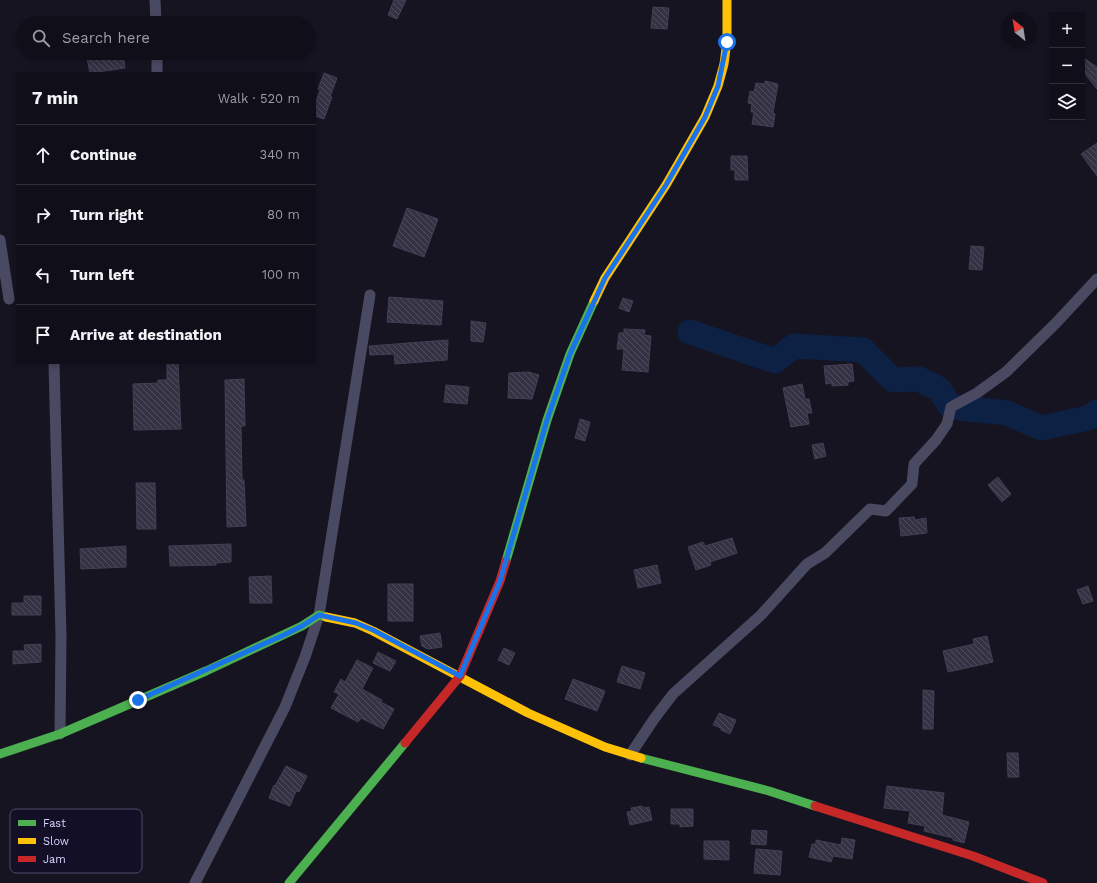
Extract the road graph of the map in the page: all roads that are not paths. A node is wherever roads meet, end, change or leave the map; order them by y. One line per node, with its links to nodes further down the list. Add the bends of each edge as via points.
1 (155, 0): 3 (street)
2 (727, 0): 12 (street, via 727,42 718,86 705,117 666,185 605,278 570,354 547,420 500,581)
3 (156, 16)
4 (156, 60): 5 (street)
5 (157, 72)
6 (0, 240): 9 (street)
7 (1097, 279): 15 (street, via 1006,372 977,393 951,407 947,424 914,464 912,484 886,511 870,509 825,553 807,564 761,615 673,694)
8 (370, 295): 11 (street)
9 (8, 299)
10 (54, 364): 13 (street, via 61,636)
11 (319, 615): 12 (street, via 356,623 373,630); 13 (street, via 284,635 206,671); 16 (street, via 284,707)
12 (460, 676): 15 (street, via 528,713 605,747); 17 (street)
13 (60, 734): 14 (street)
14 (0, 754)
15 (630, 755): 18 (street, via 769,792 973,856)
16 (195, 883)
17 (289, 883)
18 (1043, 883)

